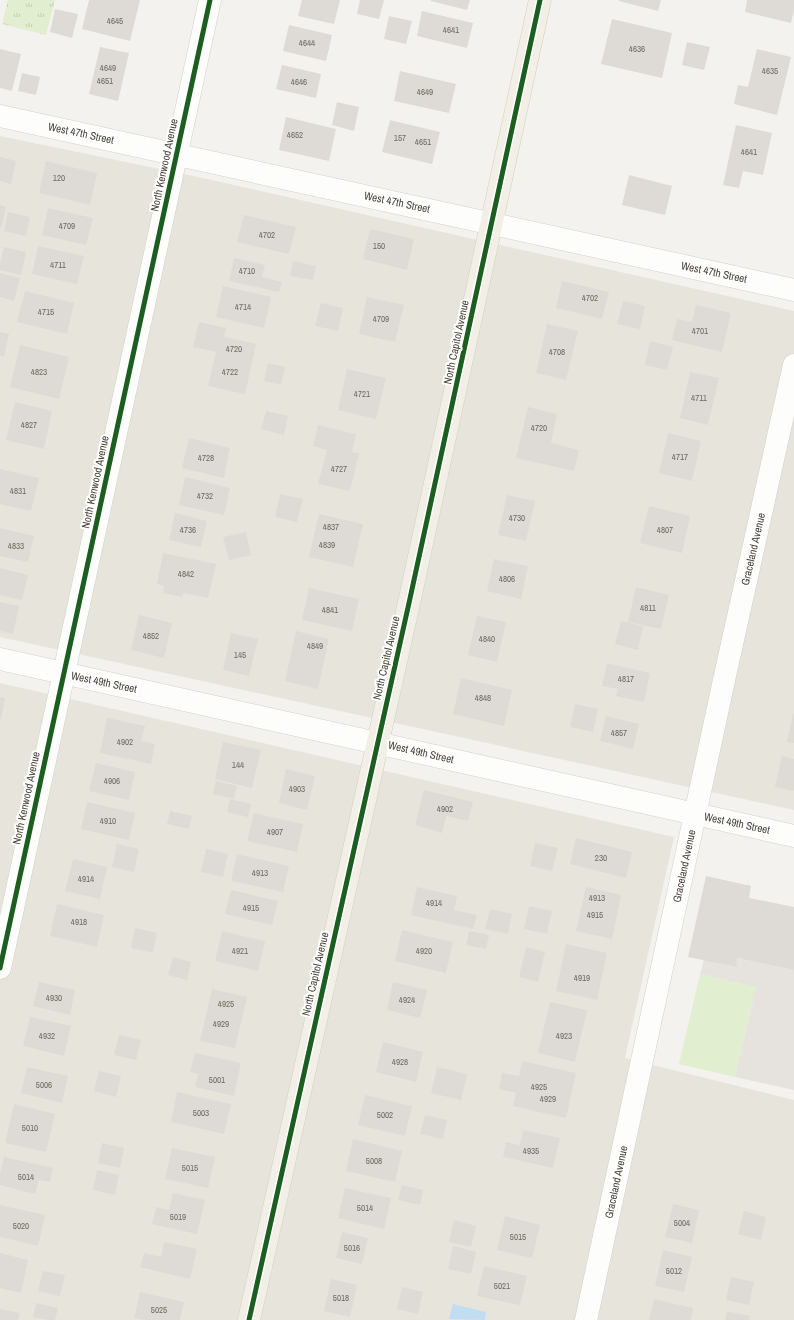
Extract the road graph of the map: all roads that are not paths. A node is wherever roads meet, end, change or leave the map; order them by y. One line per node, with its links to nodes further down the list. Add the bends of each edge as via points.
1 (210, 0): 4 (street, North Kenwood Avenue)
2 (540, 0): 5 (main road, North Capitol Avenue)
3 (0, 116): 4 (street, West 47th Street)
4 (176, 154): 5 (street, West 47th Street); 9 (street, North Kenwood Avenue)
5 (492, 223): 6 (street, West 47th Street); 10 (main road, North Capitol Avenue)
6 (794, 290)
7 (794, 365): 11 (street, Graceland Avenue)
8 (0, 659): 9 (street, West 49th Street)
9 (63, 673): 10 (street, West 49th Street); 13 (street, North Kenwood Avenue)
10 (377, 742): 11 (street, West 49th Street); 14 (main road, North Capitol Avenue)
11 (695, 814): 12 (street, West 49th Street); 15 (street, Graceland Avenue)
12 (794, 836)
13 (0, 968)
14 (249, 1320)
15 (586, 1320)

